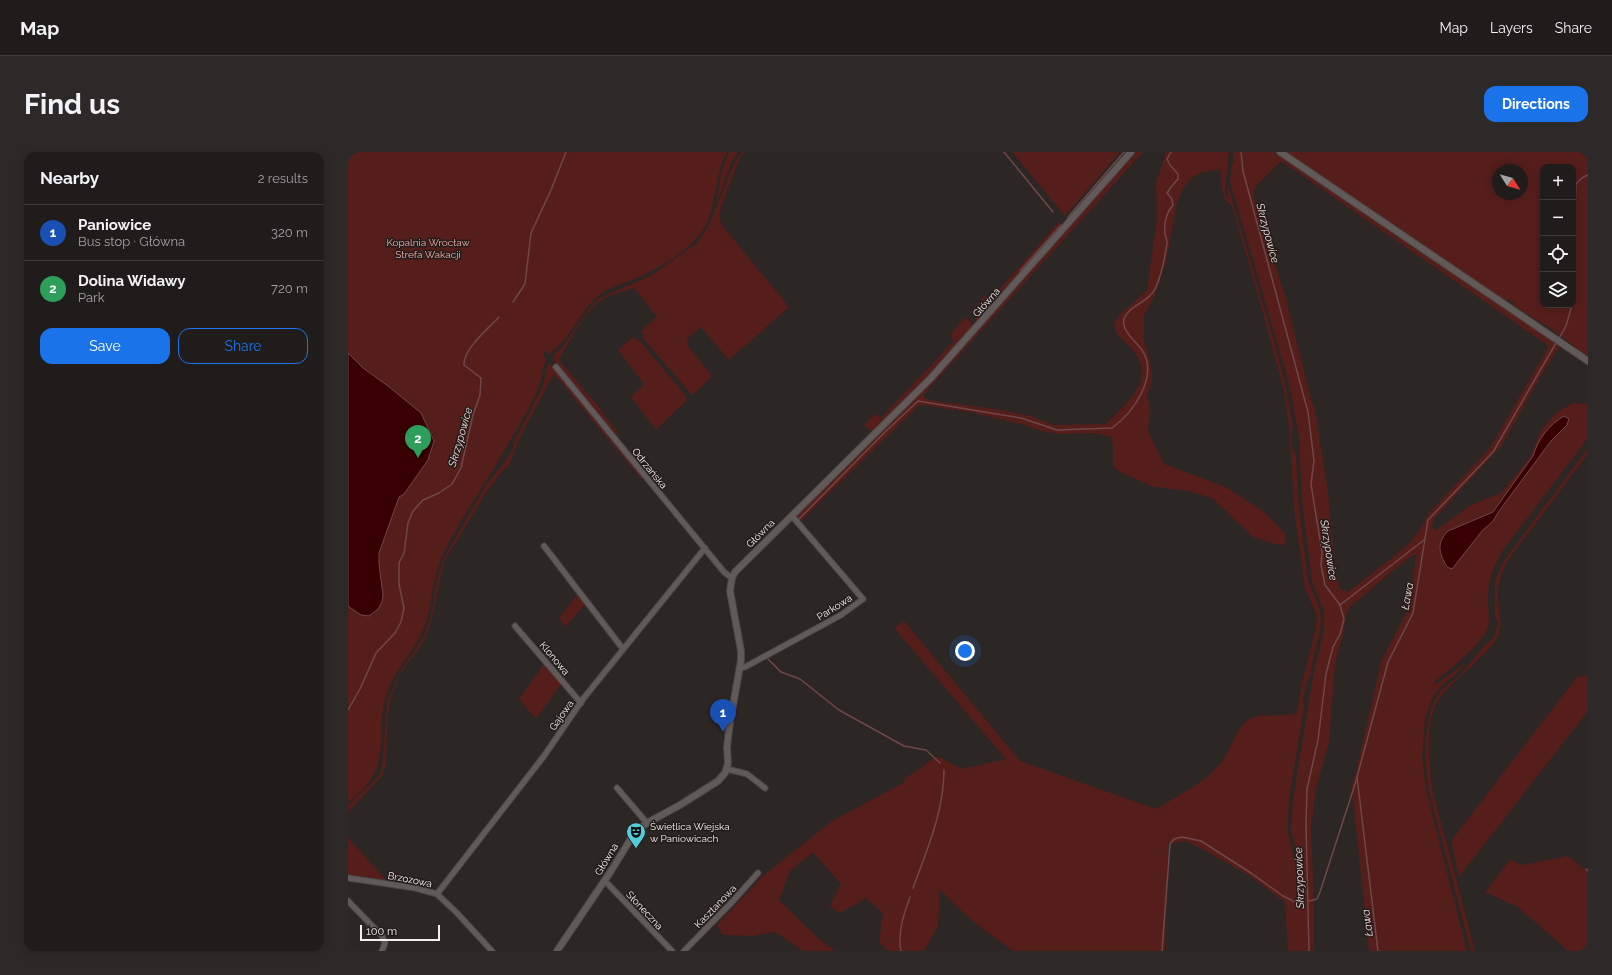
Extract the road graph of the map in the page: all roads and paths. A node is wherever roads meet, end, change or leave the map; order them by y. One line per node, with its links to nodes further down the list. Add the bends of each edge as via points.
1 (1131, 152): 5 (street, Główna, via 926,383)
2 (1280, 152): 3 (street)
3 (1588, 361)
4 (556, 367): 7 (street, Odrzańska)
5 (792, 516): 8 (street, Główna); 11 (street, Parkowa, via 863,599 841,615)
6 (544, 546): 10 (street)
7 (705, 548): 8 (street, Odrzańska); 10 (street, Gajowa)
8 (732, 578): 11 (street, via 730,591 741,651)
9 (516, 626): 12 (street, Klonowa)
10 (624, 649): 12 (street, Gajowa)
11 (740, 668): 13 (street, via 728,738)
12 (581, 703): 20 (street, Gajowa, via 544,756)
13 (727, 769): 15 (street, via 747,774); 16 (street, Główna, via 718,781)
14 (617, 788): 16 (street)
15 (765, 788)
16 (647, 823): 19 (street, Główna, via 633,834)
17 (758, 873): 26 (street, Kasztanowa)
18 (348, 878): 20 (street, Brzozowa, via 415,888)
19 (605, 881): 24 (street, Główna); 25 (street, Słoneczna)
20 (437, 894): 23 (street, Brzozowa)
21 (348, 901): 22 (street, via 382,936 385,943)
22 (382, 951)
23 (492, 951)
24 (557, 951)
25 (672, 951)
26 (684, 951)

